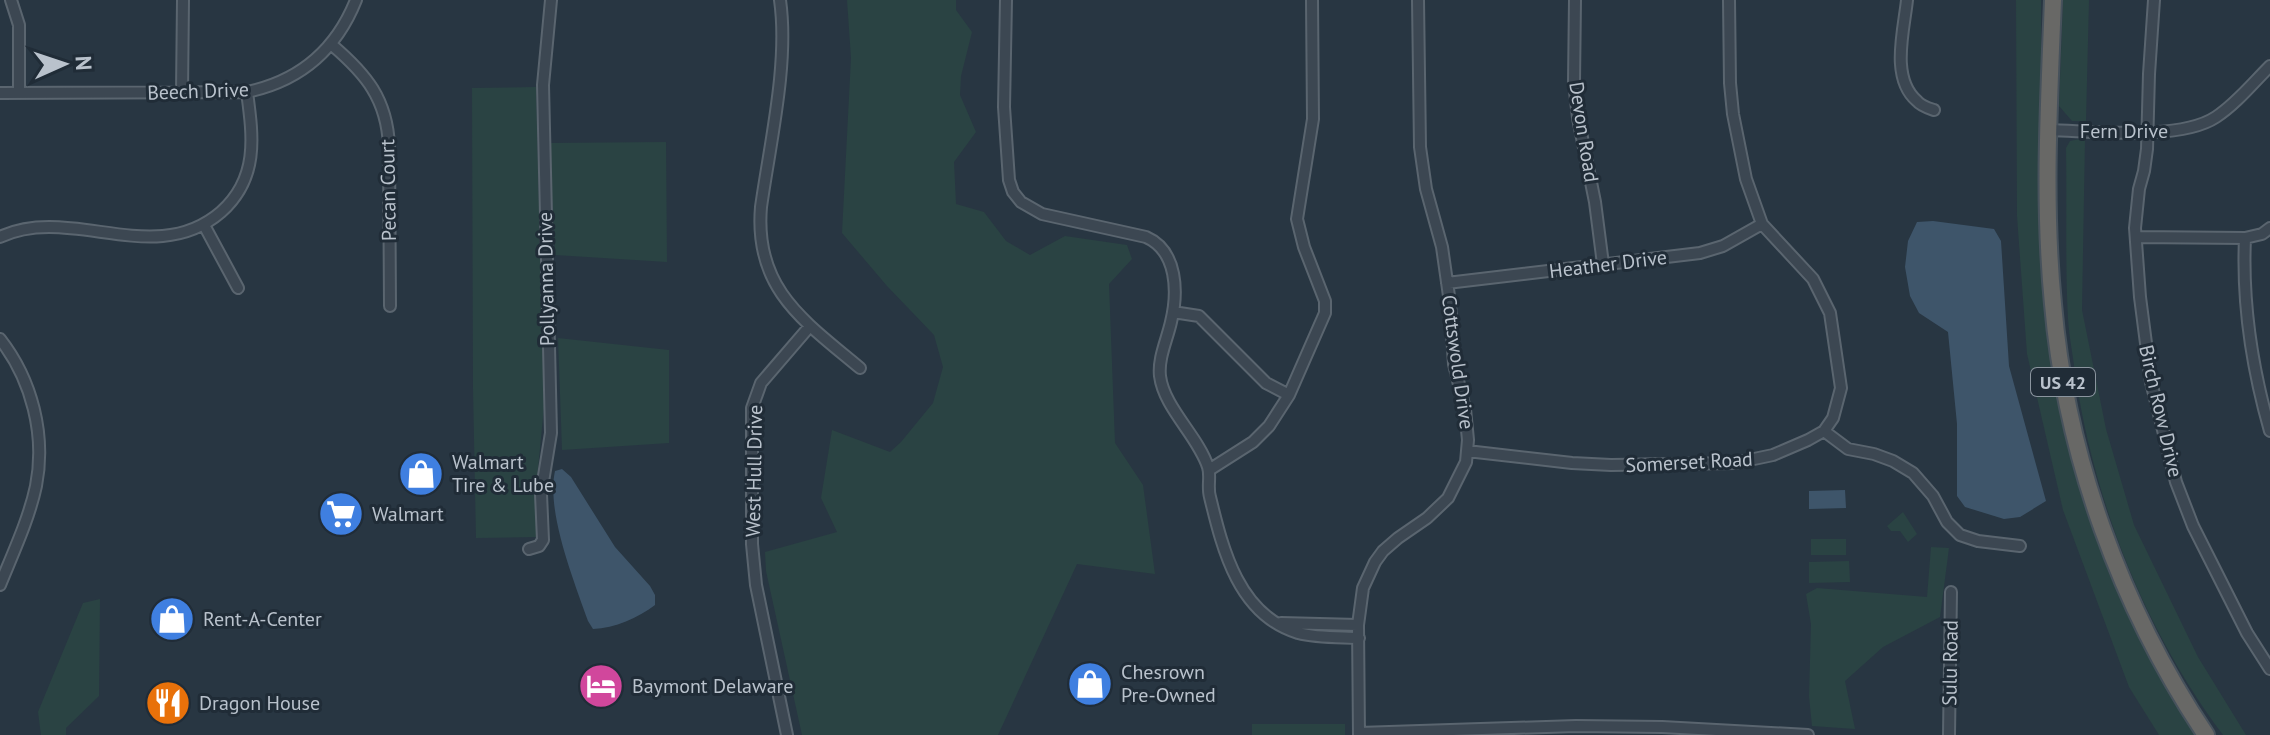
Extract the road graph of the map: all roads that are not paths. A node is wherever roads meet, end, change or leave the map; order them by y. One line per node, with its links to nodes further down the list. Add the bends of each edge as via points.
1 (11, 0): 19 (street, via 19,25)
2 (183, 0): 16 (street)
3 (356, 0): 14 (street, Beech Drive)
4 (551, 0): 43 (street, Pollyanna Drive, via 543,85 551,433 541,494 543,540)
5 (780, 0): 34 (street, via 781,61 760,232 774,283)
6 (1006, 0): 33 (street, via 1004,107 1013,192 1042,214 1156,242 1172,269)
7 (1312, 0): 37 (street, via 1313,119 1297,219 1325,306)
8 (1418, 0): 30 (street, Cottswold Drive, via 1420,147)
9 (1575, 0): 29 (street, Devon Road, via 1574,82)
10 (1729, 0): 23 (street, via 1733,114)
11 (1907, 0): 20 (street, via 1901,66 1907,90)
12 (2053, 0): 21 (highway, US 42)
13 (2154, 0): 22 (street, Birch Row Drive)
14 (332, 45): 17 (street, Beech Drive, via 292,77); 32 (street, Pecan Court, via 364,75 386,120)
15 (2270, 66): 22 (street, Fern Drive, via 2226,110 2201,126)
16 (182, 92): 17 (street, Beech Drive); 19 (street, Beech Drive)
17 (247, 92): 24 (street, via 253,136 250,166 226,207)
18 (0, 93): 19 (street, Beech Drive)
19 (19, 93)
20 (1934, 110)
21 (2050, 130): 22 (street, Fern Drive); 54 (highway, US 42, via 2052,302 2073,432 2126,588)
22 (2147, 132): 27 (street, Birch Row Drive)
23 (1762, 224): 29 (street, Heather Drive, via 1710,250); 38 (street, via 1813,279 1830,313 1841,388)
24 (204, 225): 26 (street, via 161,237 46,227); 31 (street)
25 (2270, 228): 28 (street)
26 (0, 237)
27 (2136, 237): 28 (street); 49 (street, Birch Row Drive, via 2145,343 2176,482 2208,558)
28 (2245, 238): 39 (street, via 2248,324)
29 (1603, 264): 30 (street, Heather Drive)
30 (1447, 283): 40 (street, Cottswold Drive)
31 (238, 288)
32 (390, 306)
33 (1173, 312): 37 (street, via 1202,318 1266,383); 41 (street, via 1161,361 1162,383)
34 (810, 326): 36 (street); 51 (street, West Hull Drive, via 761,383 752,408 756,585)
35 (0, 339): 44 (street, via 26,386 39,448 31,502)
36 (860, 368)
37 (1289, 395): 41 (street, via 1261,435)
38 (1824, 431): 40 (street, Somerset Road, via 1773,455 1735,463 1611,465); 42 (street, via 1848,449 1884,457 1913,473 1960,535)
39 (2270, 431)
40 (1467, 451): 47 (street, Cottswold Drive, via 1448,498 1375,562 1363,588)
41 (1209, 470): 46 (street, via 1209,494 1235,576 1253,605)
42 (2020, 546)
43 (529, 549)
44 (0, 585)
45 (1951, 592): 53 (street, Sulu Road)
46 (1278, 623): 47 (street); 48 (street, via 1300,634)
47 (1358, 625): 48 (street, Cottswold Drive)
48 (1359, 638): 50 (street, Cottswold Drive)
49 (2270, 669)
50 (1359, 734): 52 (street, via 1590,726)
51 (787, 735)
52 (1808, 735)
53 (1949, 735)
54 (2206, 735)

